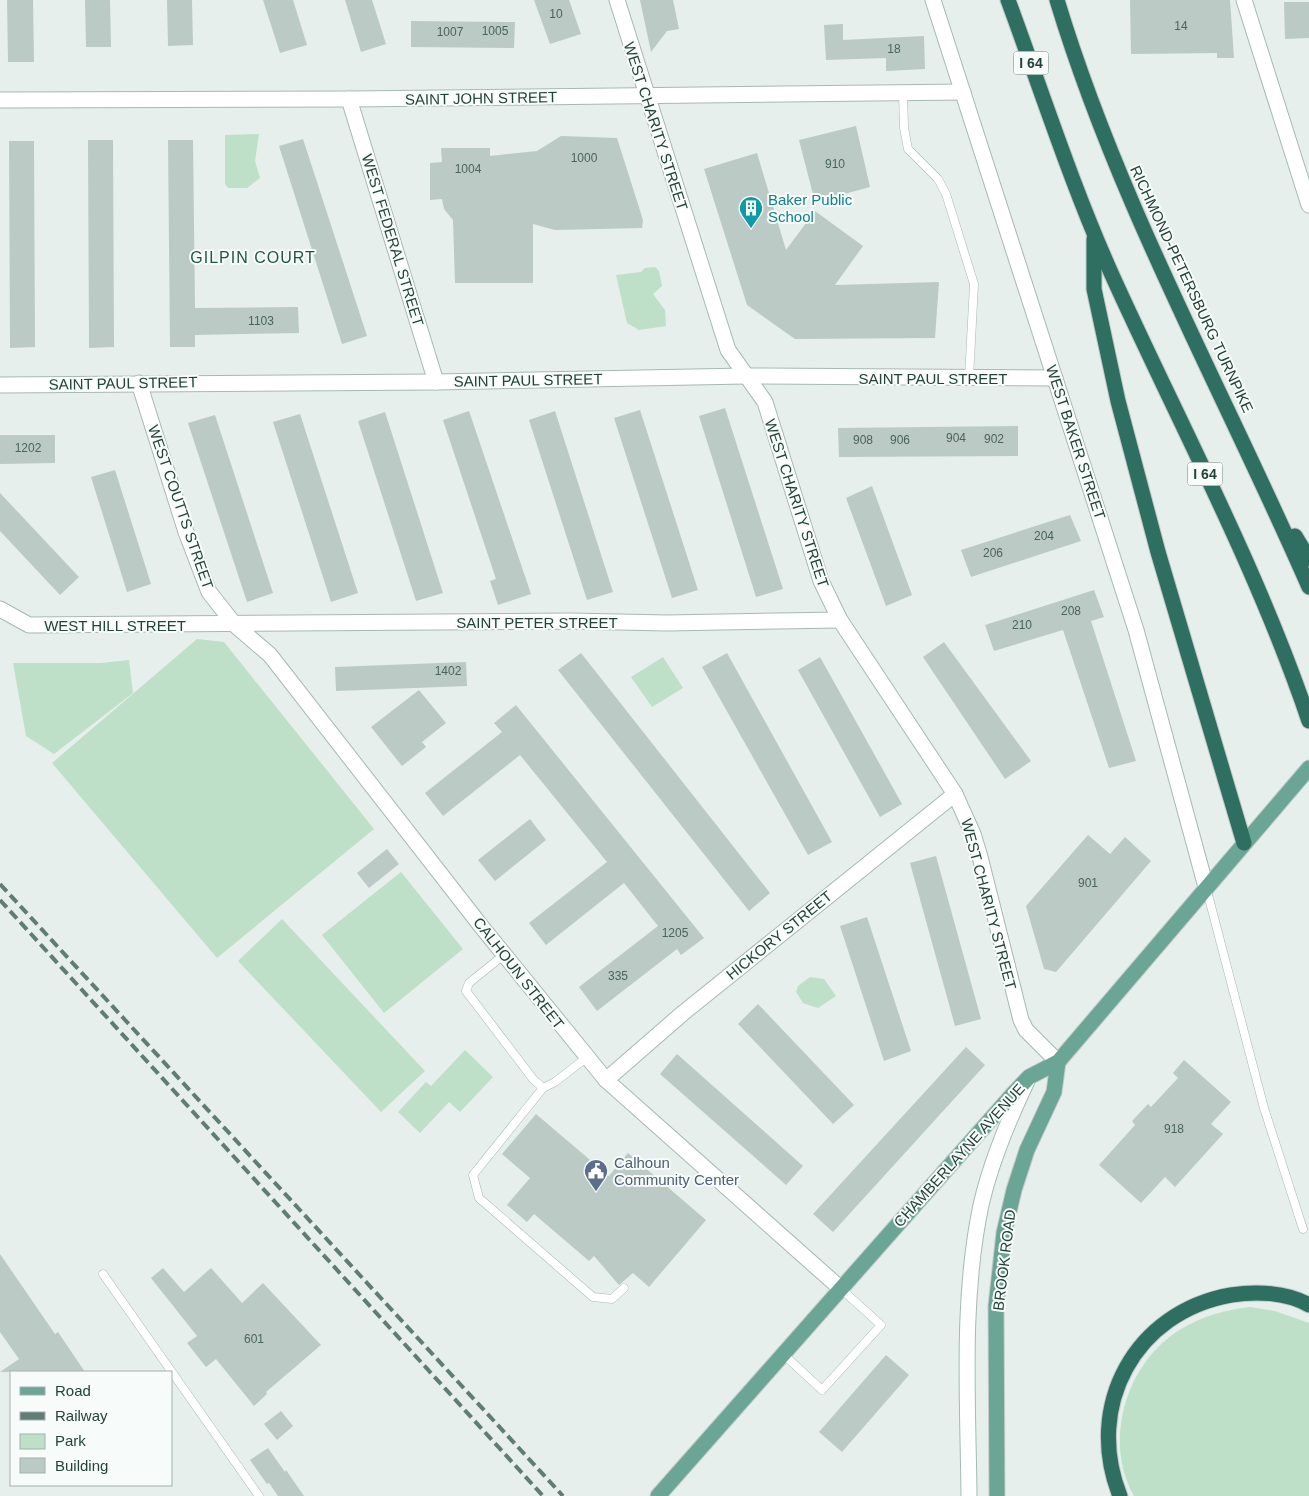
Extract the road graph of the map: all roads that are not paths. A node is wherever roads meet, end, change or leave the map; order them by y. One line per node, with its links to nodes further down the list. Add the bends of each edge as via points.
1 (617, 0): 10 (street, WEST CHARITY STREET)
2 (933, 0): 8 (street, WEST BAKER STREET)
3 (1008, 0): 14 (highway, I 64)
4 (1056, 0): 7 (highway, RICHMOND-PETERSBURG TURNPIKE)
5 (1067, 0): 7 (highway)
6 (1244, 0): 13 (street)
7 (1074, 55): 21 (highway, RICHMOND-PETERSBURG TURNPIKE, via 1140,225)
8 (963, 92): 9 (street, SAINT JOHN STREET); 17 (street, WEST BAKER STREET)
9 (903, 93): 10 (street, SAINT JOHN STREET); 16 (lane, via 908,149 938,179 946,194 974,284)
10 (646, 96): 11 (street, SAINT JOHN STREET); 15 (street, WEST CHARITY STREET, via 728,350)
11 (349, 99): 12 (street, SAINT JOHN STREET); 18 (street, WEST FEDERAL STREET)
12 (0, 100)
13 (1309, 204)
14 (1094, 230): 27 (highway, I 64, via 1266,607); 30 (highway, via 1094,289 1118,401 1158,552)
15 (746, 376): 16 (street, SAINT PAUL STREET); 18 (street, SAINT PAUL STREET); 25 (street, WEST CHARITY STREET, via 764,402 821,581)
16 (969, 378): 17 (street, SAINT PAUL STREET)
17 (1055, 378): 31 (street, WEST BAKER STREET, via 1136,630)
18 (436, 382): 19 (street, SAINT PAUL STREET)
19 (138, 383): 20 (street, SAINT PAUL STREET); 26 (street, WEST COUTTS STREET, via 208,592)
20 (0, 385)
21 (1262, 484): 22 (highway); 23 (highway, RICHMOND-PETERSBURG TURNPIKE)
22 (1309, 559)
23 (1309, 587)
24 (0, 608): 26 (street, WEST HILL STREET, via 29,625)
25 (840, 620): 26 (street, SAINT PETER STREET, via 667,624 560,621); 29 (street, WEST CHARITY STREET)
26 (235, 625): 32 (street, CALHOUN STREET, via 270,655)
27 (1309, 721)
28 (1309, 768): 30 (main road, CHAMBERLAYNE AVENUE)
29 (955, 794): 34 (street, WEST CHARITY STREET, via 980,857 1021,1020 1026,1030); 36 (street, HICKORY STREET, via 694,1004)
30 (1244, 843): 31 (main road, CHAMBERLAYNE AVENUE)
31 (1206, 887): 34 (main road, CHAMBERLAYNE AVENUE); 38 (lane, via 1264,1108)
32 (505, 954): 33 (street, CALHOUN STREET); 37 (lane, via 469,983 466,991)
33 (586, 1058): 36 (street, CALHOUN STREET); 37 (lane)
34 (1058, 1062): 35 (main road, CHAMBERLAYNE AVENUE); 49 (main road, BROOK ROAD, via 1054,1092 1027,1150 1004,1233 996,1306)
35 (1029, 1077): 41 (main road, CHAMBERLAYNE AVENUE); 48 (street, BROOK ROAD, via 1004,1131 989,1176 971,1265)
36 (606, 1080): 41 (street, CALHOUN STREET)
37 (543, 1088): 40 (lane, via 473,1175 479,1198 593,1297 612,1300)
38 (1302, 1229)
39 (103, 1274): 44 (lane)
40 (624, 1288)
41 (840, 1288): 43 (main road, CHAMBERLAYNE AVENUE); 43 (lane, via 881,1325 822,1390)
42 (1309, 1305): 50 (highway, via 1267,1293 1249,1292 1223,1297 1201,1302 1180,1313 1147,1338 1130,1358 1112,1405 1109,1455)
43 (782, 1353): 47 (main road, CHAMBERLAYNE AVENUE)
44 (171, 1371)
45 (172, 1372): 46 (lane)
46 (259, 1496)
47 (658, 1496)
48 (969, 1496)
49 (996, 1496)
50 (1120, 1496)

